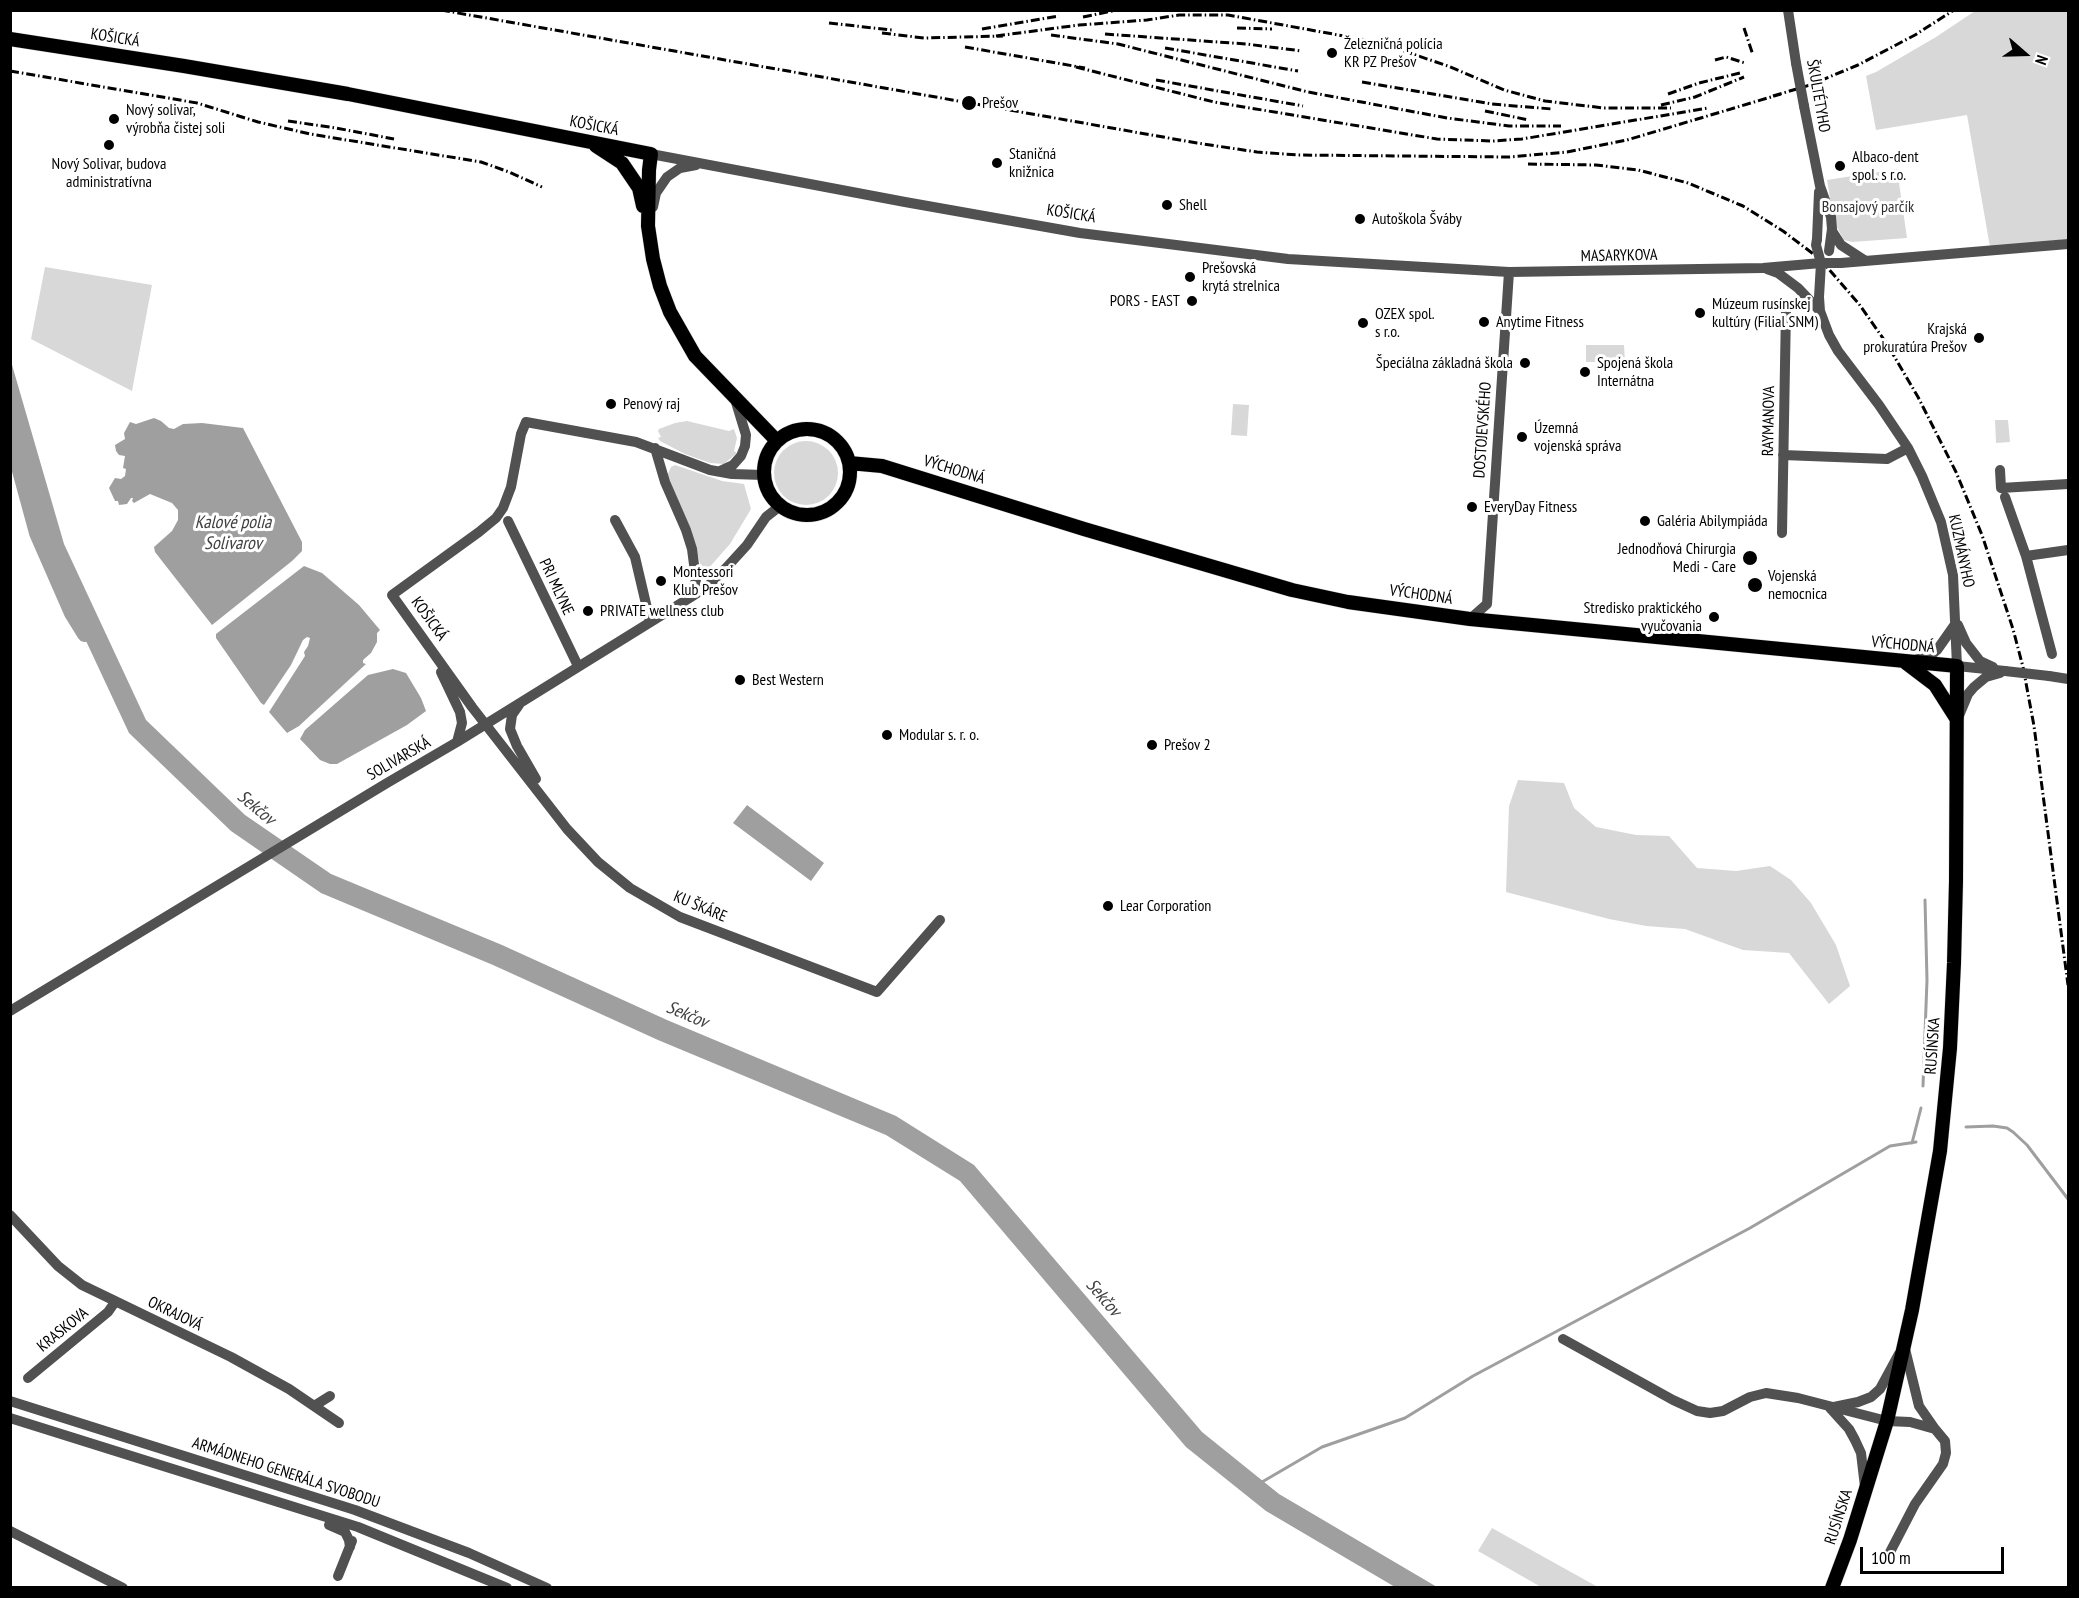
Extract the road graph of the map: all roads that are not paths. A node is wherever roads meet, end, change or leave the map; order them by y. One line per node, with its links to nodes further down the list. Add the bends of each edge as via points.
1 (1788, 10): 6 (street, ŠKULTÉTYHO, bridge)
2 (10, 39): 3 (main road, KOŠICKÁ, via 326,90)
3 (587, 141): 4 (main road, KOŠICKÁ); 7 (main road, via 626,169 639,188)
4 (651, 154): 5 (street, KOŠICKÁ); 7 (main road)
5 (702, 164): 7 (street, via 680,168 668,177 656,193); 10 (street, KOŠICKÁ, via 1080,233)
6 (1820, 186): 8 (street, ŠKULTÉTYHO); 12 (street, ŠKULTÉTYHO, bridge, via 1816,245)
7 (648, 226): 17 (main road, via 660,286 680,332 694,356)
8 (1832, 229): 11 (street, via 1841,245); 12 (street, ŠKULTÉTYHO, via 1830,251)
9 (2068, 244): 11 (street, MASARYKOVA)
10 (1170, 245): 14 (street, MASARYKOVA, via 1288,259)
11 (1864, 260): 12 (street, MASARYKOVA, bridge)
12 (1821, 264): 13 (street, MASARYKOVA); 16 (street, KUZMÁNYHO)
13 (1763, 268): 14 (street, MASARYKOVA); 16 (street, via 1778,273 1801,290)
14 (1509, 272): 35 (street, DOSTOJEVSKÉHO)
15 (1786, 309): 21 (street, RAYMANOVA)
16 (1820, 311): 20 (street, KUZMÁNYHO, via 1838,351)
17 (734, 398): 18 (main road); 24 (street, via 746,435 745,446 733,465)
18 (777, 441): 22 (main road, via 801,429 814,430 837,441); 25 (main road, via 769,451)
19 (655, 448): 24 (street); 34 (street, via 692,549 696,580); 40 (street, KOŠICKÁ, via 526,422 511,487 496,518 392,595)
20 (1908, 448): 21 (street, via 1887,459); 39 (street, KUZMÁNYHO, via 1946,540)
21 (1783, 456): 31 (street, RAYMANOVA)
22 (849, 463): 28 (main road, via 846,490 828,510 803,516); 36 (main road, VÝCHODNÁ, via 882,466 1292,590)
23 (2000, 470): 27 (street)
24 (718, 472): 25 (street)
25 (764, 475): 28 (main road, via 766,487)
26 (2068, 484): 27 (street)
27 (2003, 493): 33 (street)
28 (780, 506): 34 (street, SOLIVARSKÁ, via 766,517 726,568)
29 (615, 520): 37 (street, via 635,557)
30 (508, 521): 43 (street, PRI MLYNE)
31 (1782, 533)
32 (2068, 550): 33 (street)
33 (2026, 556): 41 (street)
34 (692, 597): 37 (street, SOLIVARSKÁ)
35 (1486, 604): 36 (street); 38 (street)
36 (1470, 619): 38 (main road, VÝCHODNÁ)
37 (650, 621): 43 (street, SOLIVARSKÁ)
38 (1501, 622): 42 (main road, VÝCHODNÁ)
39 (1957, 622): 42 (street, via 1930,656); 44 (street, KUZMÁNYHO); 45 (street, via 1980,661)
40 (426, 643): 49 (street, KOŠICKÁ); 50 (street, via 460,712 462,723)
41 (2052, 654)
42 (1906, 663): 44 (main road, VÝCHODNÁ); 48 (main road, via 1935,685)
43 (578, 666): 47 (street, SOLIVARSKÁ)
44 (1957, 666): 45 (street, VÝCHODNÁ); 48 (main road, RUSÍNSKA)
45 (1998, 671): 46 (street, VÝCHODNÁ, bridge); 48 (street, via 1968,694)
46 (2068, 679)
47 (523, 700): 49 (street, SOLIVARSKÁ); 51 (street, via 512,716 510,729)
48 (1957, 721): 57 (main road, RUSÍNSKA, via 1956,880 1947,1089 1931,1203)
49 (486, 723): 50 (street, SOLIVARSKÁ); 51 (street, KU ŠKÁRE)
50 (457, 742): 53 (street, SOLIVARSKÁ)
51 (555, 813): 52 (street, KU ŠKÁRE, via 598,862 630,888 671,912 876,992)
52 (940, 920)
53 (10, 1011)
54 (10, 1215): 55 (street, OKRAJOVÁ, via 58,1266 82,1285)
55 (115, 1302): 58 (street, KRASKOVA); 61 (street, OKRAJOVÁ, via 231,1357)
56 (1563, 1339): 62 (street, via 1697,1410 1723,1411 1766,1393)
57 (1904, 1346): 62 (street, via 1880,1389 1858,1402); 64 (main road, RUSÍNSKA); 66 (street, via 1918,1406)
58 (28, 1378)
59 (330, 1396): 61 (street)
60 (10, 1401): 69 (street, ARMÁDNEHO GENERÁLA SVOBODU)
61 (314, 1406): 65 (street, OKRAJOVÁ)
62 (1830, 1408): 64 (street); 67 (street, via 1856,1440)
63 (10, 1418): 68 (street, ARMÁDNEHO GENERÁLA SVOBODU)
64 (1887, 1421): 66 (street); 67 (main road, RUSÍNSKA)
65 (339, 1423)
66 (1935, 1428): 75 (street, via 1945,1441 1943,1464 1915,1504)
67 (1865, 1490): 80 (main road, RUSÍNSKA)
68 (289, 1505): 70 (street, ARMÁDNEHO GENERÁLA SVOBODU); 74 (street, via 345,1532 350,1540)
69 (355, 1510): 70 (street); 73 (street, ARMÁDNEHO GENERÁLA SVOBODU)
70 (358, 1527): 72 (street, ARMÁDNEHO GENERÁLA SVOBODU); 73 (street, via 370,1522); 74 (street)
71 (10, 1531): 77 (street)
72 (385, 1538): 74 (street, via 364,1537); 78 (street, ARMÁDNEHO GENERÁLA SVOBODU)
73 (449, 1546): 79 (street, ARMÁDNEHO GENERÁLA SVOBODU)
74 (348, 1552): 76 (street)
75 (1888, 1556)
76 (338, 1576)
77 (123, 1587)
78 (507, 1587)
79 (547, 1587)
80 (1832, 1587)

